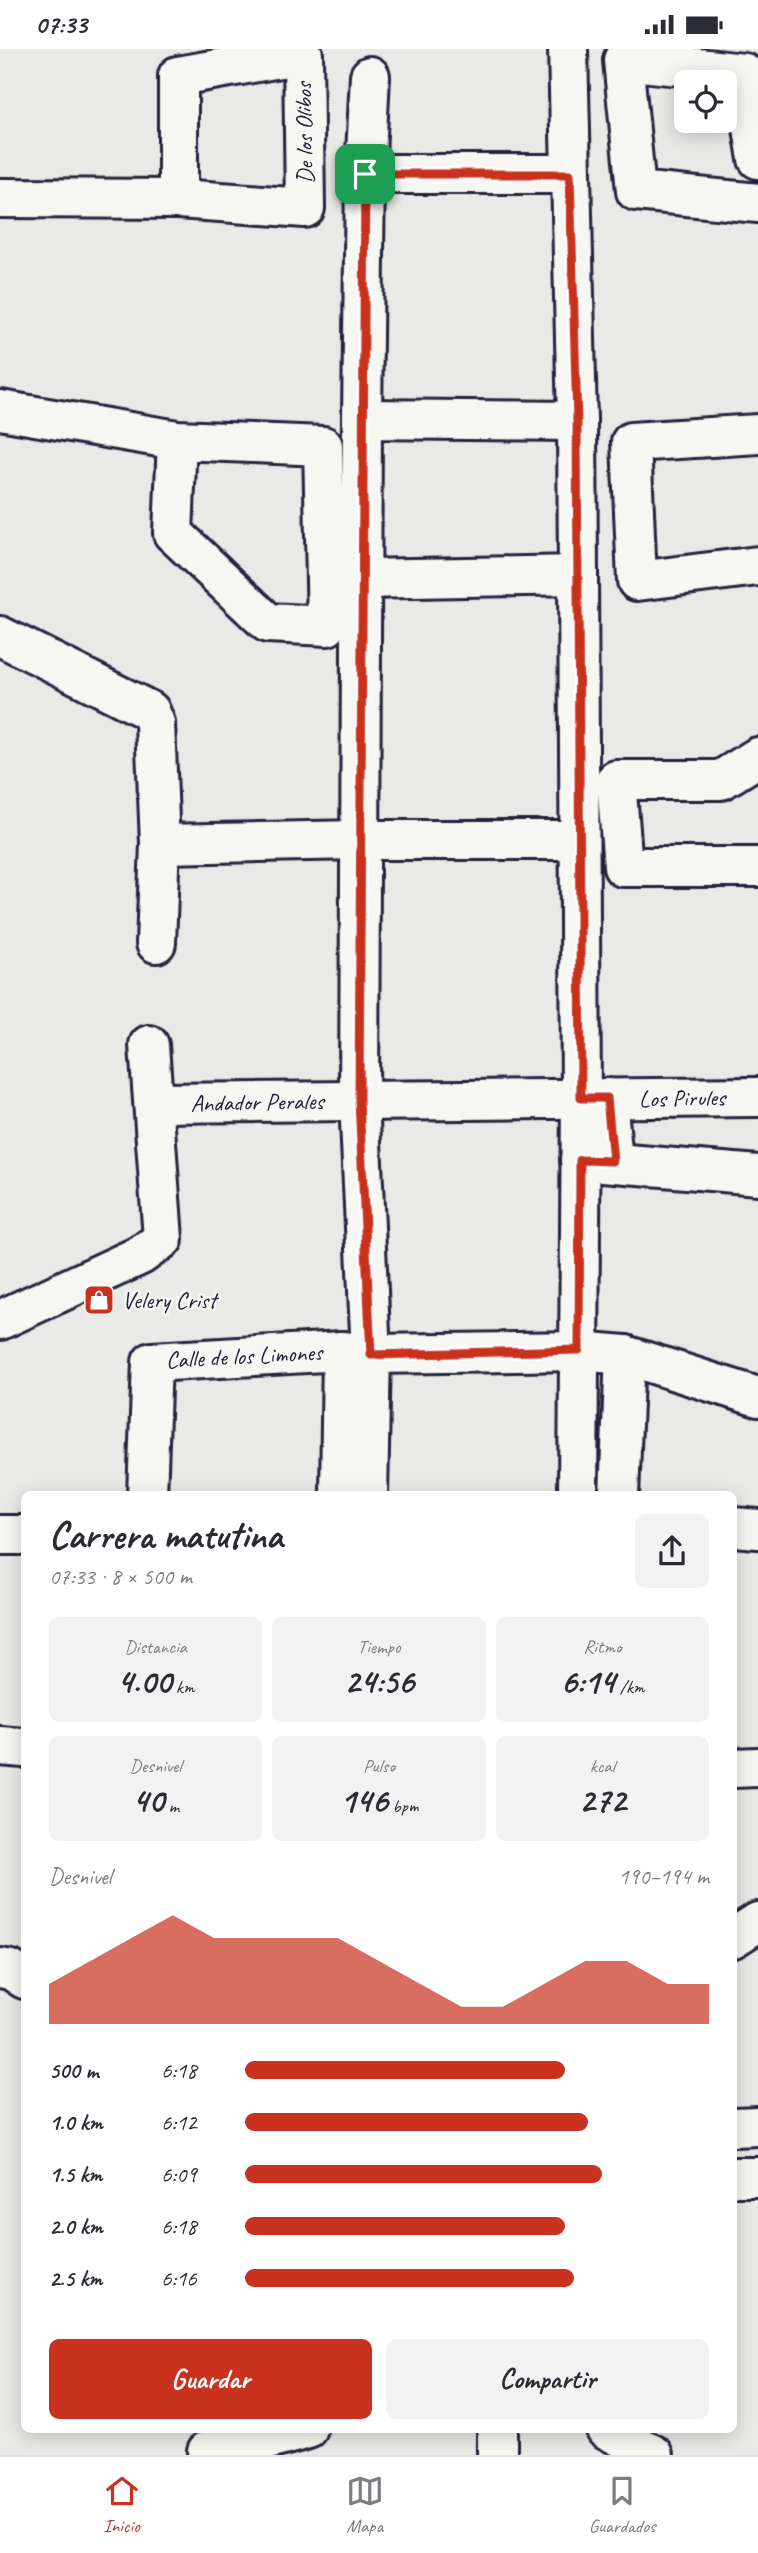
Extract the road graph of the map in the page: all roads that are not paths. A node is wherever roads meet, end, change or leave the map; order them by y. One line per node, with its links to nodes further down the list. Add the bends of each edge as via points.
1 (568, 49): 5 (street)
2 (370, 76): 4 (street)
3 (758, 159): 8 (street, via 744,73 623,60 635,191)
4 (365, 174): 5 (street); 10 (street)
5 (570, 174): 11 (street)
6 (0, 198): 7 (street, De los Olibos)
7 (178, 199): 7 (street, De los Olibos, via 305,208 303,54 178,76)
8 (758, 203)
9 (0, 410): 13 (street)
10 (362, 419): 11 (street); 16 (street)
11 (577, 421): 15 (street)
12 (758, 434): 14 (street, via 632,442 637,581)
13 (177, 440): 13 (street, via 323,446 327,626 268,623 173,533)
14 (758, 566)
15 (578, 575): 16 (street); 20 (street)
16 (361, 579): 19 (street)
17 (0, 636): 21 (street, via 150,711 155,723)
18 (758, 757): 22 (street, via 721,780 616,780 623,867)
19 (360, 840): 20 (street); 21 (street); 27 (street)
20 (579, 841): 26 (street)
21 (160, 844): 23 (street)
22 (758, 867)
23 (156, 943)
24 (149, 1045): 28 (street, Andador Perales)
25 (758, 1097): 26 (street, Los Pirules)
26 (594, 1098): 27 (street, Los Pirules); 29 (street)
27 (359, 1100): 28 (street, Andador Perales); 33 (street)
28 (154, 1103): 31 (street, Andador Perales, via 163,1239 141,1255)
29 (596, 1161): 30 (street); 32 (street)
30 (758, 1175)
31 (0, 1319)
32 (579, 1350): 33 (street); 34 (street); 39 (street)
33 (356, 1352): 36 (street, Calle de los Limones, via 152,1362); 37 (street, Calle de los Limones); 38 (street)
34 (625, 1355): 35 (street); 40 (street)
35 (758, 1397)
36 (147, 1491)
37 (340, 1491)
38 (368, 1491)
39 (578, 1491)
40 (619, 1491)
41 (737, 1528): 42 (street)
42 (758, 1529)
43 (0, 1535): 44 (street)
44 (21, 1535)
45 (0, 1746): 46 (street)
46 (21, 1748)
47 (758, 1767): 48 (street)
48 (737, 1768)
49 (758, 1922): 50 (street)
50 (737, 1935)
51 (0, 1968): 52 (street)
52 (21, 1977)
53 (758, 2126): 54 (street)
54 (737, 2127)
55 (758, 2177): 56 (street)
56 (737, 2178)
57 (293, 2433): 60 (street)
58 (497, 2433): 61 (street)
59 (613, 2433): 62 (street)
60 (206, 2454)
61 (497, 2455)
62 (654, 2455)

